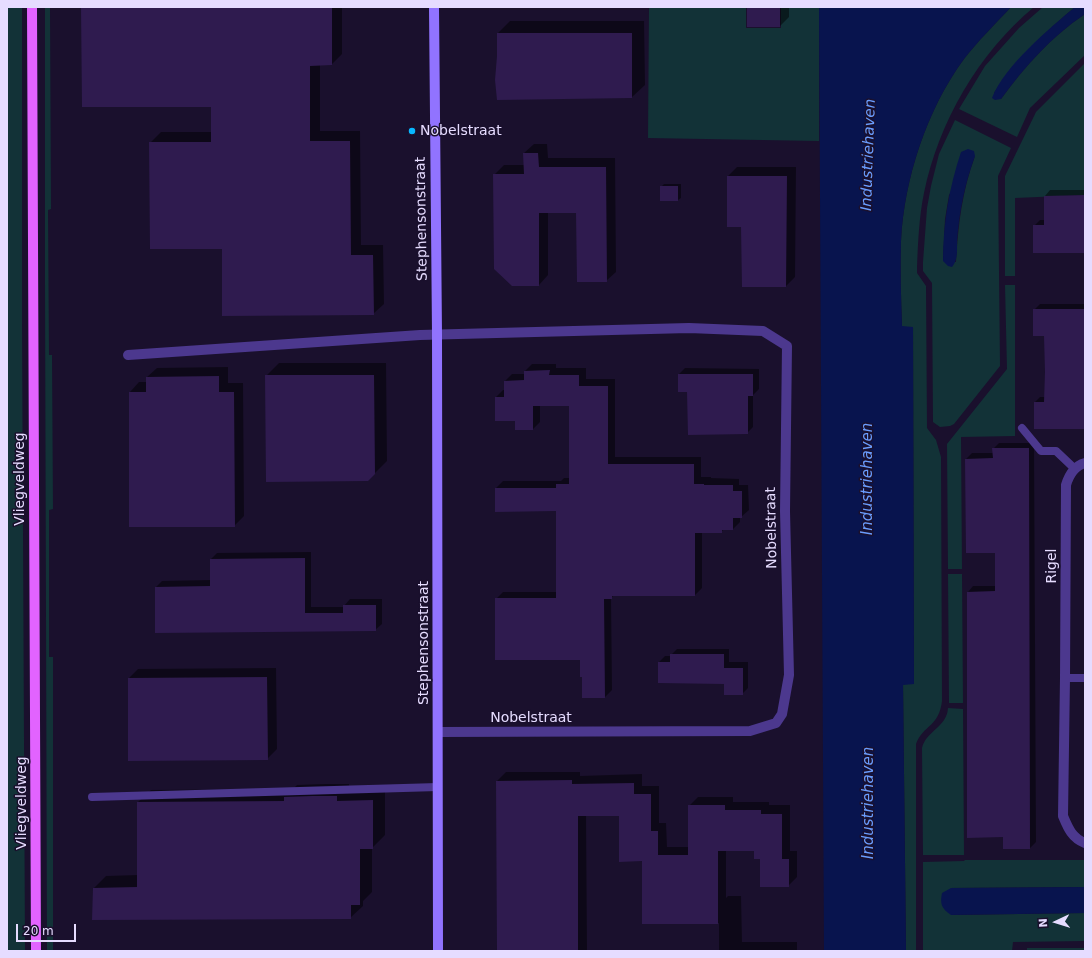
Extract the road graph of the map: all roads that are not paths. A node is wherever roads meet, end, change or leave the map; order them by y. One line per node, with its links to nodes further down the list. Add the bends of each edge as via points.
1 (32, 7): 14 (main road, Vliegveldweg)
2 (434, 7): 3 (street, Stephensonstraat)
3 (437, 334): 4 (street); 10 (street, Stephensonstraat); 10 (street, Nobelstraat, via 689,328 763,331 787,346 785,511 789,675 782,714 776,723 750,731)
4 (128, 355)
5 (1022, 428): 7 (lane, via 1041,451 1056,451)
6 (1085, 463): 7 (street)
7 (1075, 469): 8 (street, Rigel, via 1070,473 1066,485)
8 (1065, 678): 9 (lane); 13 (street, Rigel, via 1063,816 1068,829 1078,840)
9 (1085, 678)
10 (438, 732): 11 (street, Stephensonstraat)
11 (438, 787): 12 (lane); 15 (street, Stephensonstraat)
12 (92, 797)
13 (1085, 843)
14 (36, 951)
15 (438, 951)

